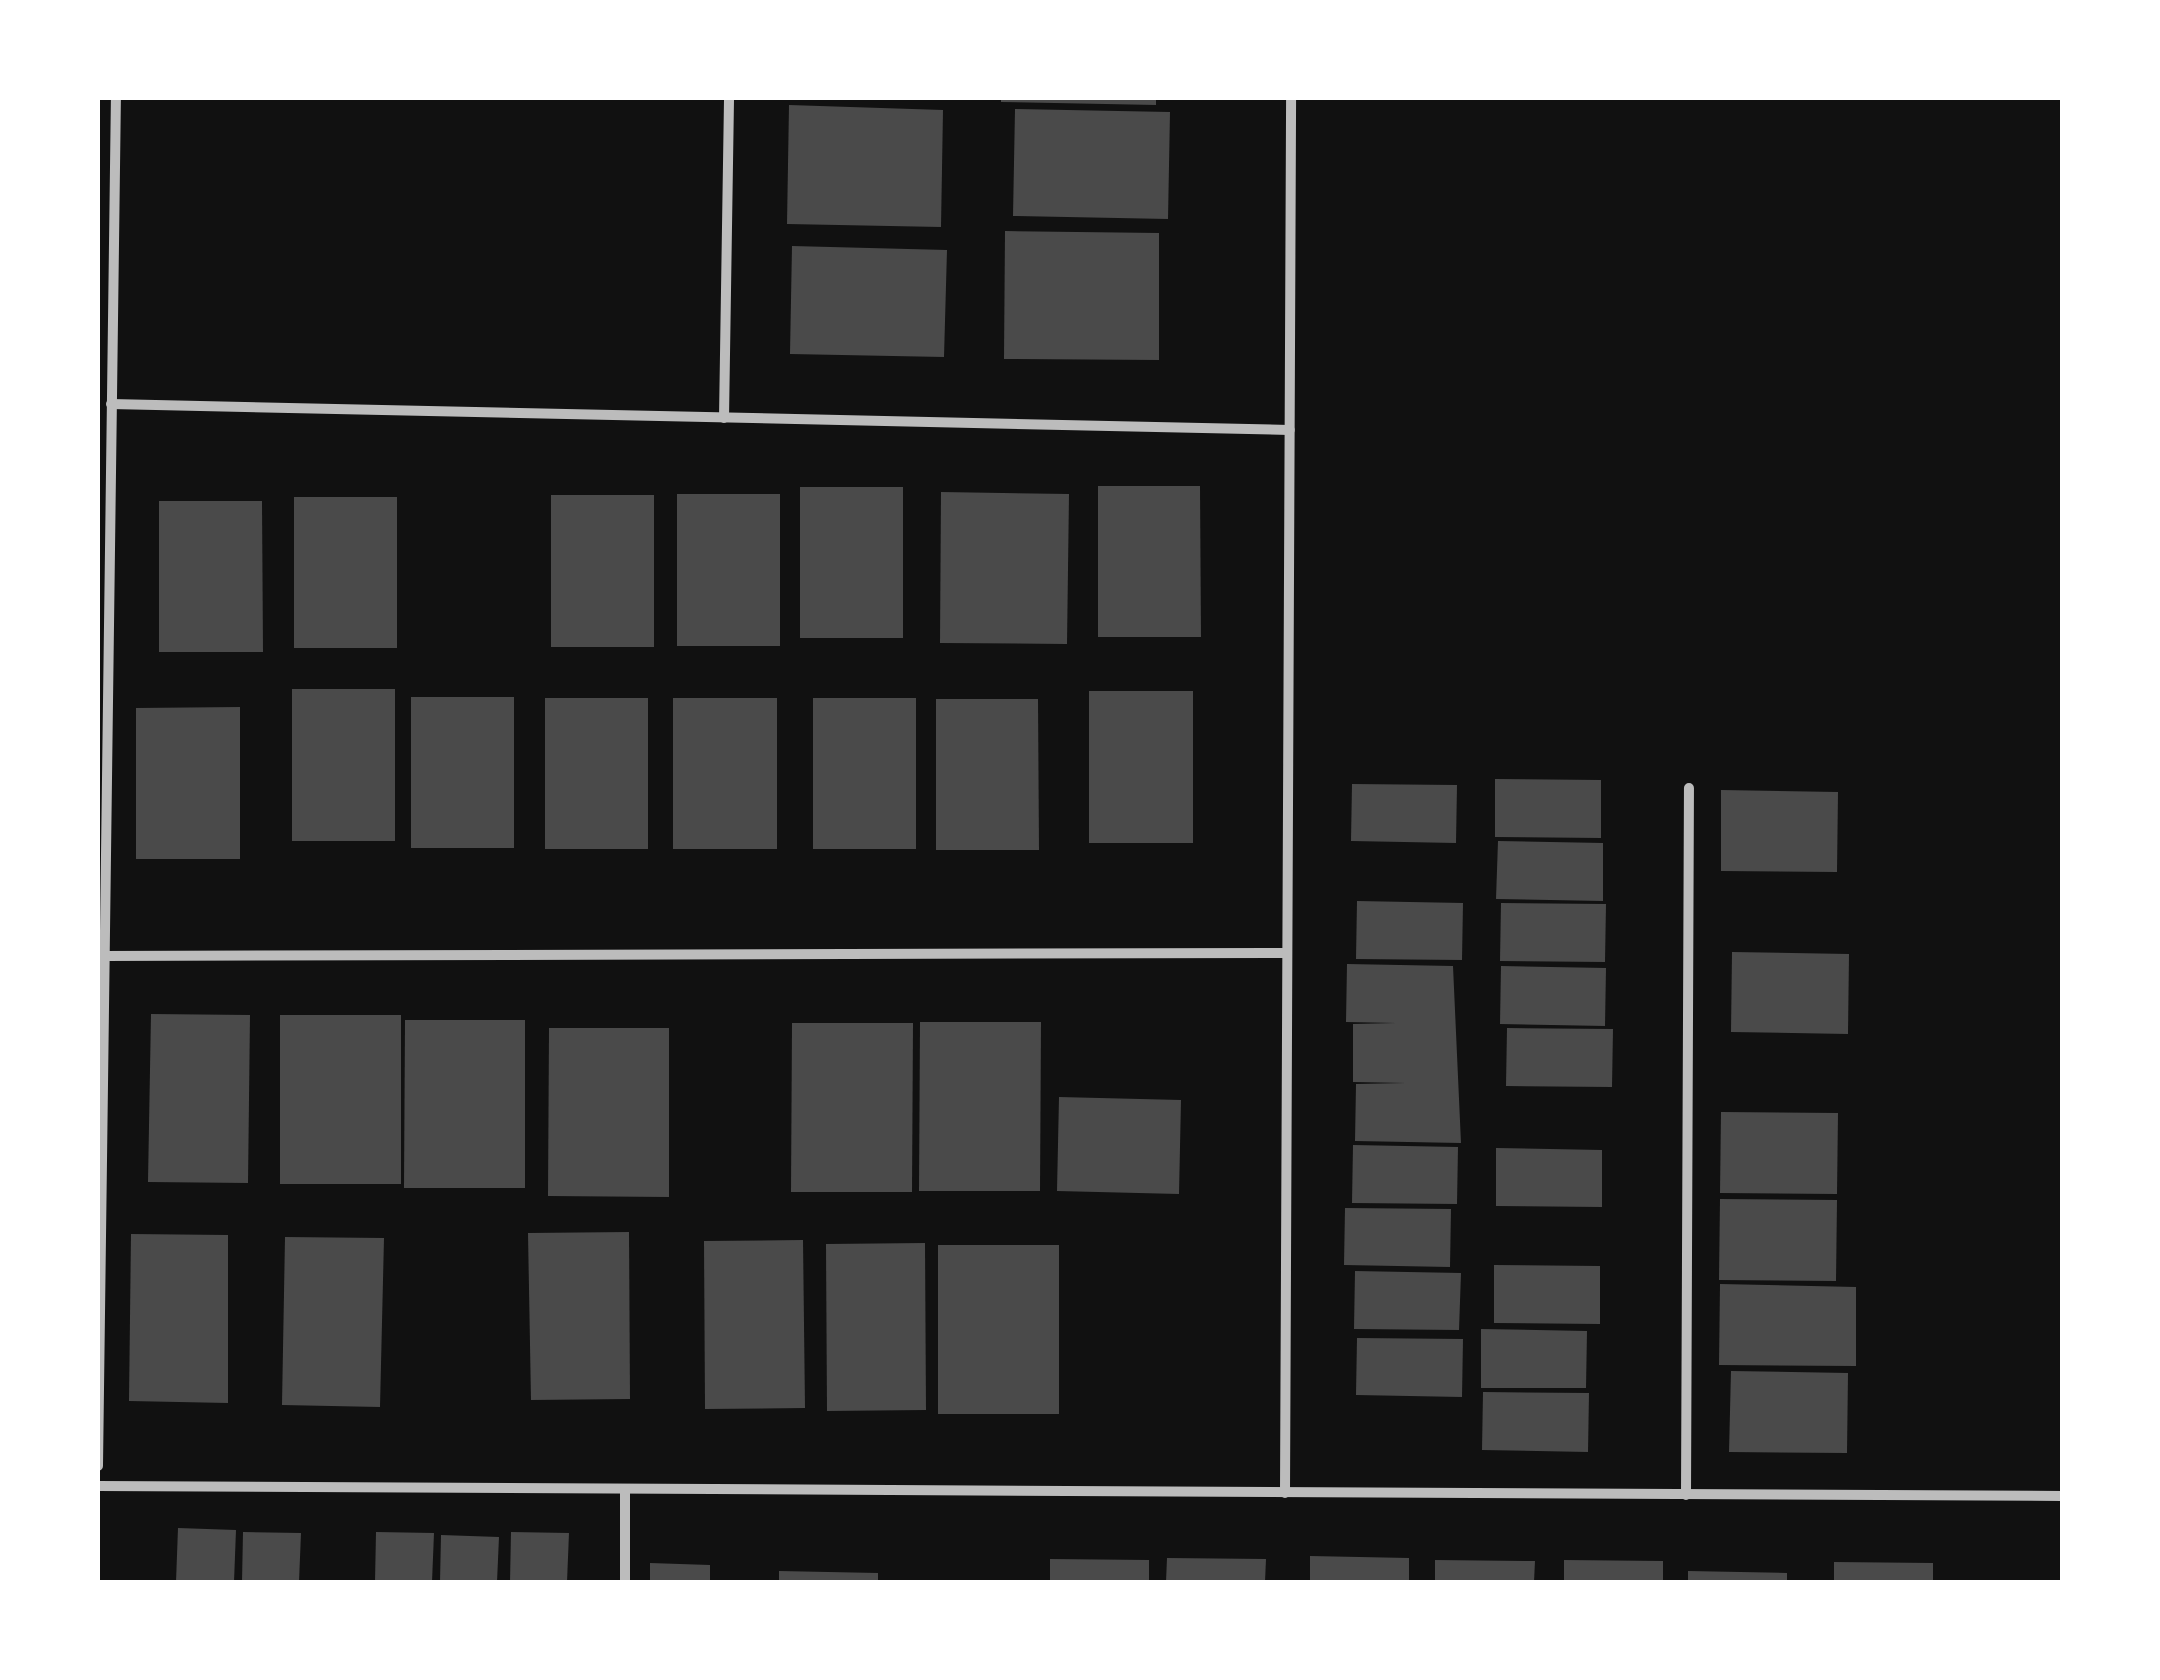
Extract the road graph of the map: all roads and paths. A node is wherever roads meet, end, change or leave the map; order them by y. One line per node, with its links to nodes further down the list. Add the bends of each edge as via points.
1 (116, 98): 4 (street)
2 (730, 98): 5 (street)
3 (1291, 98): 6 (street)
4 (112, 404): 5 (street); 9 (street)
5 (724, 418): 6 (street)
6 (1290, 430): 8 (street)
7 (1689, 788): 14 (street)
8 (1288, 953): 9 (street); 13 (street)
9 (104, 956): 10 (street)
10 (98, 1466)
11 (98, 1486): 12 (street)
12 (625, 1489): 13 (street); 16 (street)
13 (1285, 1493): 14 (street)
14 (1686, 1494): 15 (street)
15 (2062, 1496)
16 (624, 1582)

